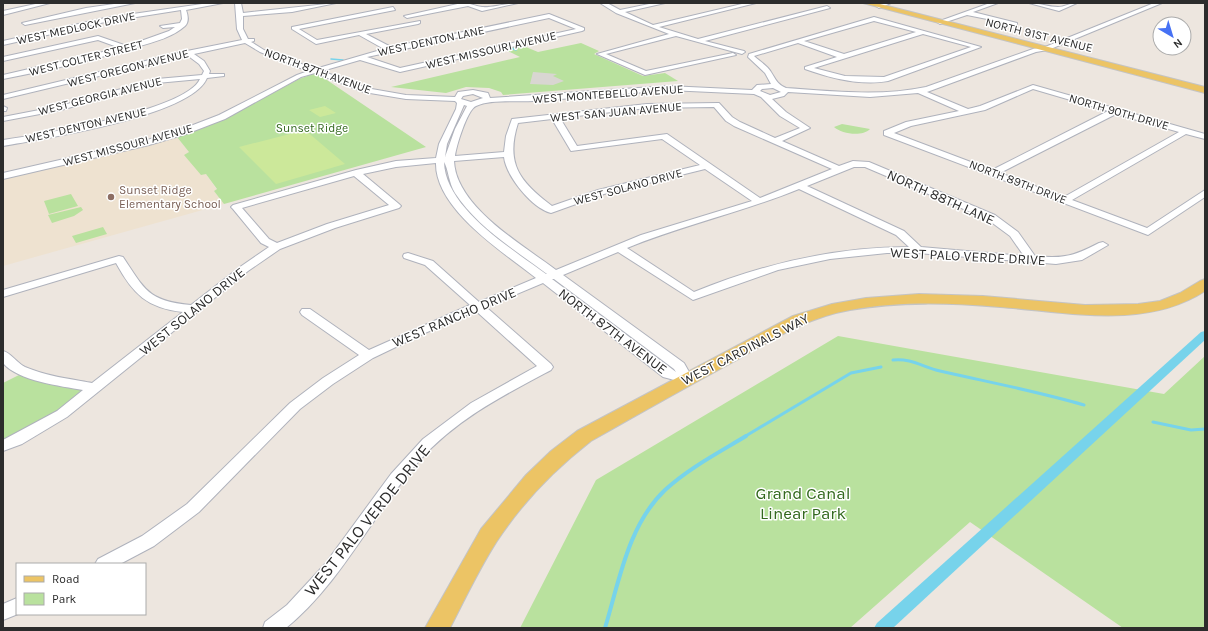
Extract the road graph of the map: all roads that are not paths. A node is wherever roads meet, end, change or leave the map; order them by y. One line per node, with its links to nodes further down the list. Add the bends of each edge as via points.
1 (47, 3): 24 (street)
2 (132, 3): 38 (street, via 25,23)
3 (220, 3): 23 (street, WEST MEDLOCK DRIVE)
4 (238, 3): 30 (street)
5 (245, 3): 30 (street)
6 (287, 3): 26 (street)
7 (333, 3): 26 (street)
8 (381, 3): 25 (street)
9 (515, 3): 19 (street, via 482,9)
10 (603, 3): 27 (street)
11 (662, 3): 27 (street)
12 (753, 3): 36 (street)
13 (868, 3): 22 (main road, NORTH 91ST AVENUE)
14 (888, 3): 22 (street)
15 (995, 3): 28 (street)
16 (1032, 3): 17 (street, via 1059,9)
17 (1074, 3)
18 (1160, 3): 50 (street)
19 (466, 4): 31 (street)
20 (8, 5): 24 (street)
21 (815, 5): 45 (street, via 827,8)
22 (879, 6): 32 (main road, NORTH 91ST AVENUE)
23 (183, 8): 33 (street, via 186,16); 38 (street, WEST MEDLOCK DRIVE, via 105,20)
24 (22, 9): 29 (street)
25 (393, 9): 31 (street); 40 (street, via 294,28 316,42)
26 (292, 10): 30 (street)
27 (618, 12): 36 (street)
28 (967, 12): 32 (street); 34 (street)
29 (3, 13)
30 (243, 15): 44 (street, via 239,30 242,37)
31 (406, 16): 40 (street, via 418,22)
32 (940, 22): 50 (main road, NORTH 91ST AVENUE)
33 (183, 24): 35 (street); 42 (street)
34 (1015, 24)
35 (163, 26)
36 (654, 26): 41 (street)
37 (582, 29): 49 (street, WEST DENTON LANE, via 549,16); 54 (street, WEST MISSOURI AVENUE, via 400,70)
38 (51, 32): 47 (street, WEST MEDLOCK DRIVE)
39 (923, 32): 46 (street, via 874,19); 53 (street); 53 (street, via 978,47 894,76 874,80 839,78 807,68)
40 (361, 34): 49 (street)
41 (677, 34): 45 (street); 52 (street, via 600,54 645,73)
42 (169, 35): 43 (street); 48 (street, WEST COLTER STREET)
43 (179, 37)
44 (249, 41): 51 (street, WEST OREGON AVENUE); 56 (street, NORTH 87TH AVENUE, via 262,51)
45 (700, 41): 52 (street)
46 (797, 41): 52 (street); 53 (street)
47 (3, 43)
48 (126, 48): 55 (street, via 98,38); 59 (street, WEST COLTER STREET)
49 (389, 49): 54 (street, WEST DENTON LANE)
50 (1046, 49): 62 (main road, NORTH 91ST AVENUE); 64 (street)
51 (187, 52): 58 (street, via 204,64); 66 (street, WEST OREGON AVENUE, via 61,85)
52 (742, 55): 60 (street, via 768,72)
53 (846, 56)
54 (360, 57): 56 (street, WEST DENTON LANE)
55 (3, 59)
56 (318, 70): 67 (street, NORTH 87TH AVENUE, via 350,85 376,93); 86 (street, WEST MISSOURI AVENUE, via 284,83 222,116 183,132)
57 (222, 75): 58 (street, WEST GEORGIA AVENUE)
58 (206, 76): 74 (street, WEST GEORGIA AVENUE, via 151,82 55,109); 78 (street, WEST DENTON AVENUE, via 200,86 185,96 152,110 86,127)
59 (3, 77)
60 (770, 79): 61 (street); 63 (street)
61 (759, 89): 63 (street, WEST MONTEBELLO AVENUE); 65 (street); 68 (street, WEST MONTEBELLO AVENUE, via 668,88 532,99)
62 (1205, 90)
63 (781, 92): 64 (street, via 885,98); 65 (street); 70 (street)
64 (925, 92): 71 (street)
65 (764, 96): 70 (street)
66 (3, 97)
67 (460, 99): 68 (street, via 477,93); 69 (street); 80 (street, NORTH 87TH AVENUE, via 460,109 443,144)
68 (485, 99): 69 (street)
69 (474, 103): 80 (street, NORTH 87TH AVENUE, via 468,109)
70 (774, 104): 77 (street, via 783,114 806,128)
71 (971, 111): 72 (street, NORTH 90TH DRIVE, via 1033,87); 85 (street, NORTH 89TH DRIVE, via 909,124 887,133)
72 (1115, 111): 75 (street, NORTH 90TH DRIVE); 85 (street)
73 (555, 117): 77 (street, WEST SAN JUAN AVENUE, via 647,106 716,105 737,124); 79 (street, WEST SAN JUAN AVENUE, via 515,121 509,133); 82 (street, via 574,149 664,136)
74 (3, 118)
75 (1186, 131): 76 (street, NORTH 90TH DRIVE); 89 (street)
76 (1205, 137)
77 (774, 141): 83 (street)
78 (3, 143)
79 (507, 154): 80 (street); 82 (street, WEST SOLANO DRIVE, via 517,180 532,196 551,210 601,192)
80 (445, 158): 84 (street, via 389,163); 97 (street, NORTH 87TH AVENUE, via 440,171 443,182 463,213 486,234)
81 (857, 163): 83 (street, WEST RANCHO DRIVE); 96 (street, NORTH 88TH LANE, via 866,164 991,216 1014,234)
82 (706, 166): 90 (street)
83 (838, 169): 87 (street, WEST RANCHO DRIVE)
84 (356, 172): 92 (street, WEST SOLANO DRIVE, via 396,206); 92 (street, via 236,207 265,241)
85 (992, 173): 89 (street, NORTH 89TH DRIVE)
86 (3, 176)
87 (798, 186): 90 (street, WEST RANCHO DRIVE); 94 (street, via 900,233)
88 (1205, 193): 89 (street, NORTH 89TH DRIVE, via 1148,232)
89 (1065, 200)
90 (759, 202): 93 (street, WEST RANCHO DRIVE, via 664,230)
91 (1103, 245): 96 (street, WEST PALO VERDE DRIVE, via 1078,258 1056,261)
92 (276, 247): 101 (street, WEST SOLANO DRIVE, via 244,269)
93 (620, 248): 94 (street, WEST PALO VERDE DRIVE, via 693,297 748,274 803,259 851,253); 97 (street, WEST RANCHO DRIVE)
94 (918, 250): 96 (street, WEST PALO VERDE DRIVE)
95 (408, 256): 100 (street, via 429,263)
96 (1032, 260)
97 (549, 277): 100 (street, WEST RANCHO DRIVE); 105 (street, NORTH 87TH AVENUE, via 668,374)
98 (1205, 284): 105 (main road, WEST CARDINALS WAY, via 1179,300 1146,307 1109,310 935,299 898,299 840,307 799,320)
99 (3, 294): 101 (street, via 119,259 130,278 159,304)
100 (477, 306): 104 (street, WEST RANCHO DRIVE); 111 (street, WEST PALO VERDE DRIVE, via 546,367 452,422 414,457 325,576 281,622)
101 (194, 310): 106 (street, WEST SOLANO DRIVE)
102 (306, 312): 104 (street)
103 (3, 355): 106 (street, via 16,368)
104 (368, 355): 108 (street, WEST RANCHO DRIVE, via 295,406 193,508 148,541)
105 (686, 379): 112 (main road, WEST CARDINALS WAY, via 584,436 533,480 489,535)
106 (96, 388): 107 (street, WEST SOLANO DRIVE, via 59,416)
107 (3, 446)
108 (106, 563)
109 (16, 606): 110 (street)
110 (3, 612)
111 (272, 628)
112 (437, 628)

